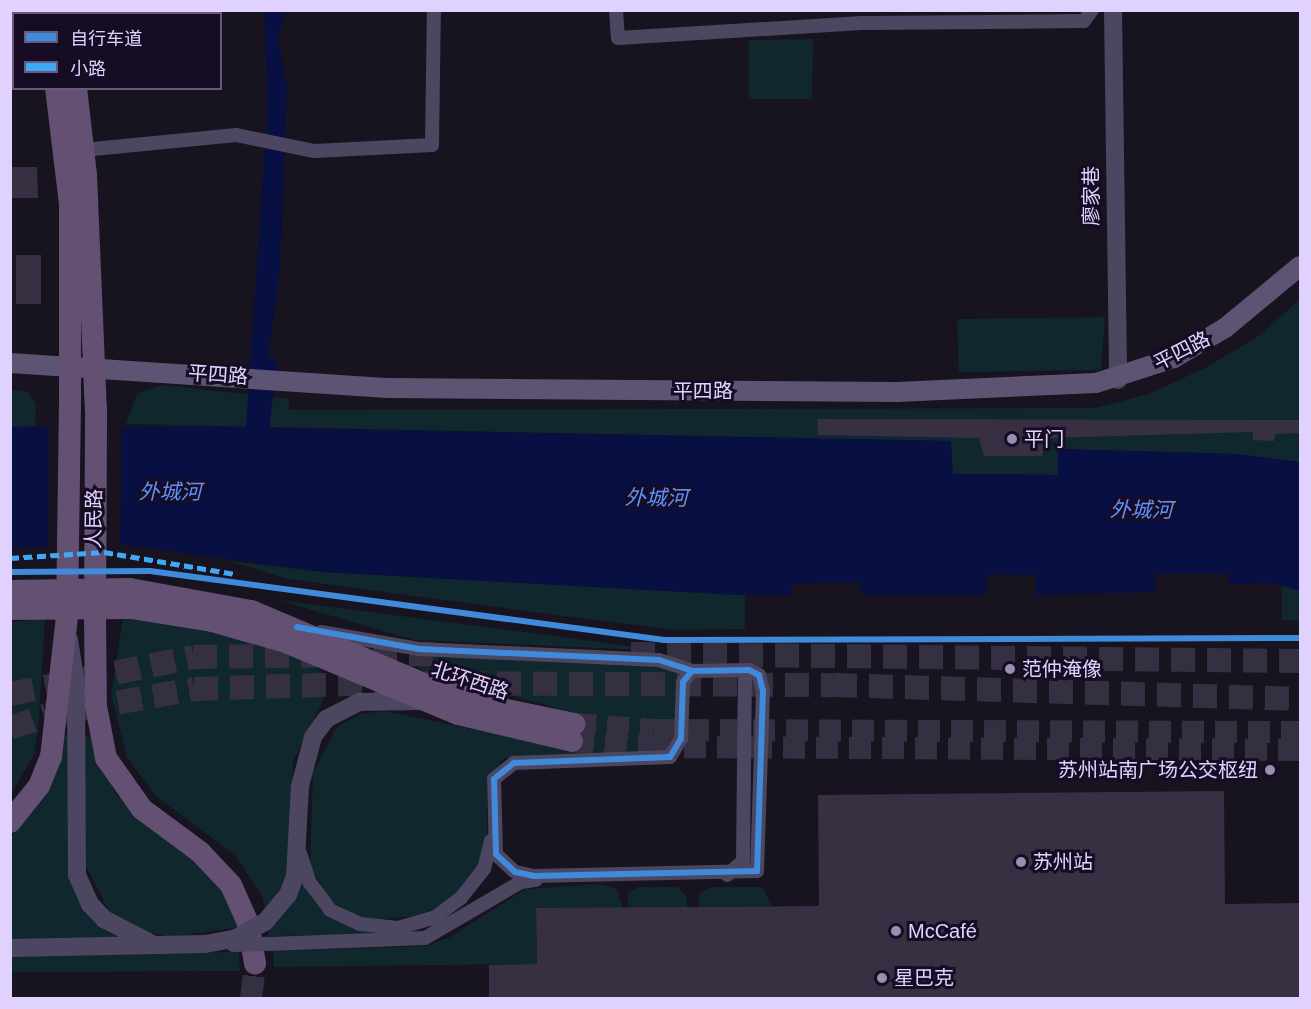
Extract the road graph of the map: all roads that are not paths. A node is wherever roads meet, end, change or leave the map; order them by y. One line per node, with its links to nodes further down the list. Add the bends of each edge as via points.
1 (434, 10): 7 (street, via 432,145 314,151 236,135)
2 (616, 10): 3 (street, via 618,38 866,23 1084,21)
3 (1092, 10)
4 (1113, 10): 11 (street, 廖家巷)
5 (56, 90): 10 (main road, 人民路)
6 (76, 90): 7 (main road, 人民路)
7 (83, 150): 10 (main road, 人民路)
8 (1300, 266): 11 (main road, 平四路, via 1225,328 1174,358)
9 (10, 363): 10 (main road, 平四路)
10 (82, 366): 11 (main road, 平四路, via 388,388 897,392); 14 (main road, 人民路, bridge, via 70,408); 25 (main road, 人民路, bridge, via 96,409 96,706 106,758 142,809 200,852 231,885 248,923)
11 (1118, 380)
12 (10, 591): 15 (main road, 北环西路, via 130,589 251,611)
13 (10, 609): 17 (main road, 北环西路, via 131,608 212,621 286,642)
14 (67, 621): 18 (main road, 人民路, via 51,757 39,786); 23 (street, via 76,685 77,875 90,904 104,919)
15 (297, 627): 16 (street, via 393,647 659,660); 17 (main road, 北环西路, via 426,685 573,733 494,724)
16 (692, 671): 19 (street, via 683,682 681,739 675,753 654,760 514,763 494,779); 21 (street, via 745,670 756,673 763,687 761,863 752,874)
17 (422, 701): 20 (street, via 360,702 327,719 304,759)
18 (10, 822)
19 (492, 830): 20 (street, via 487,863 461,898 434,918 398,928 360,924 330,910 310,883); 21 (street, via 496,854 507,867)
20 (298, 845): 22 (street, bridge, via 292,886 265,922)
21 (559, 878): 22 (street, bridge, via 521,882 425,938)
22 (234, 942): 23 (street)
23 (154, 945): 24 (street)
24 (10, 948)
25 (255, 963)

